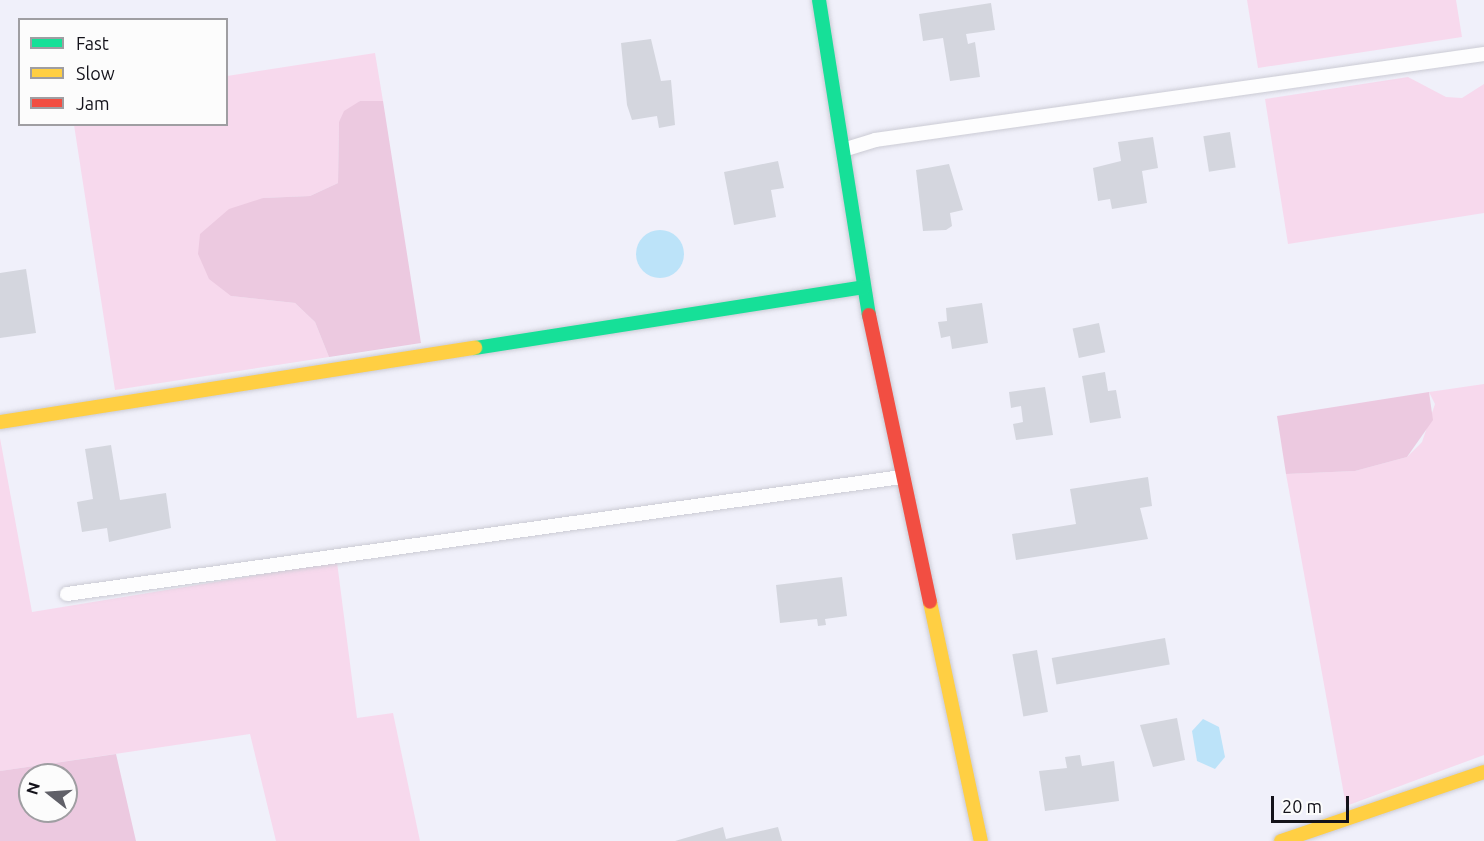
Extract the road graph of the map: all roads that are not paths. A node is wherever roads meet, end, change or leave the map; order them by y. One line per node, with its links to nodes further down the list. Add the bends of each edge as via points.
1 (819, 0): 3 (street)
2 (1484, 54): 3 (lane, via 875,140)
3 (843, 150): 4 (street)
4 (862, 286): 5 (street); 6 (street)
5 (0, 422)
6 (903, 477): 7 (lane); 9 (street)
7 (67, 594)
8 (1484, 772): 10 (street)
9 (981, 841)
10 (1281, 841)

